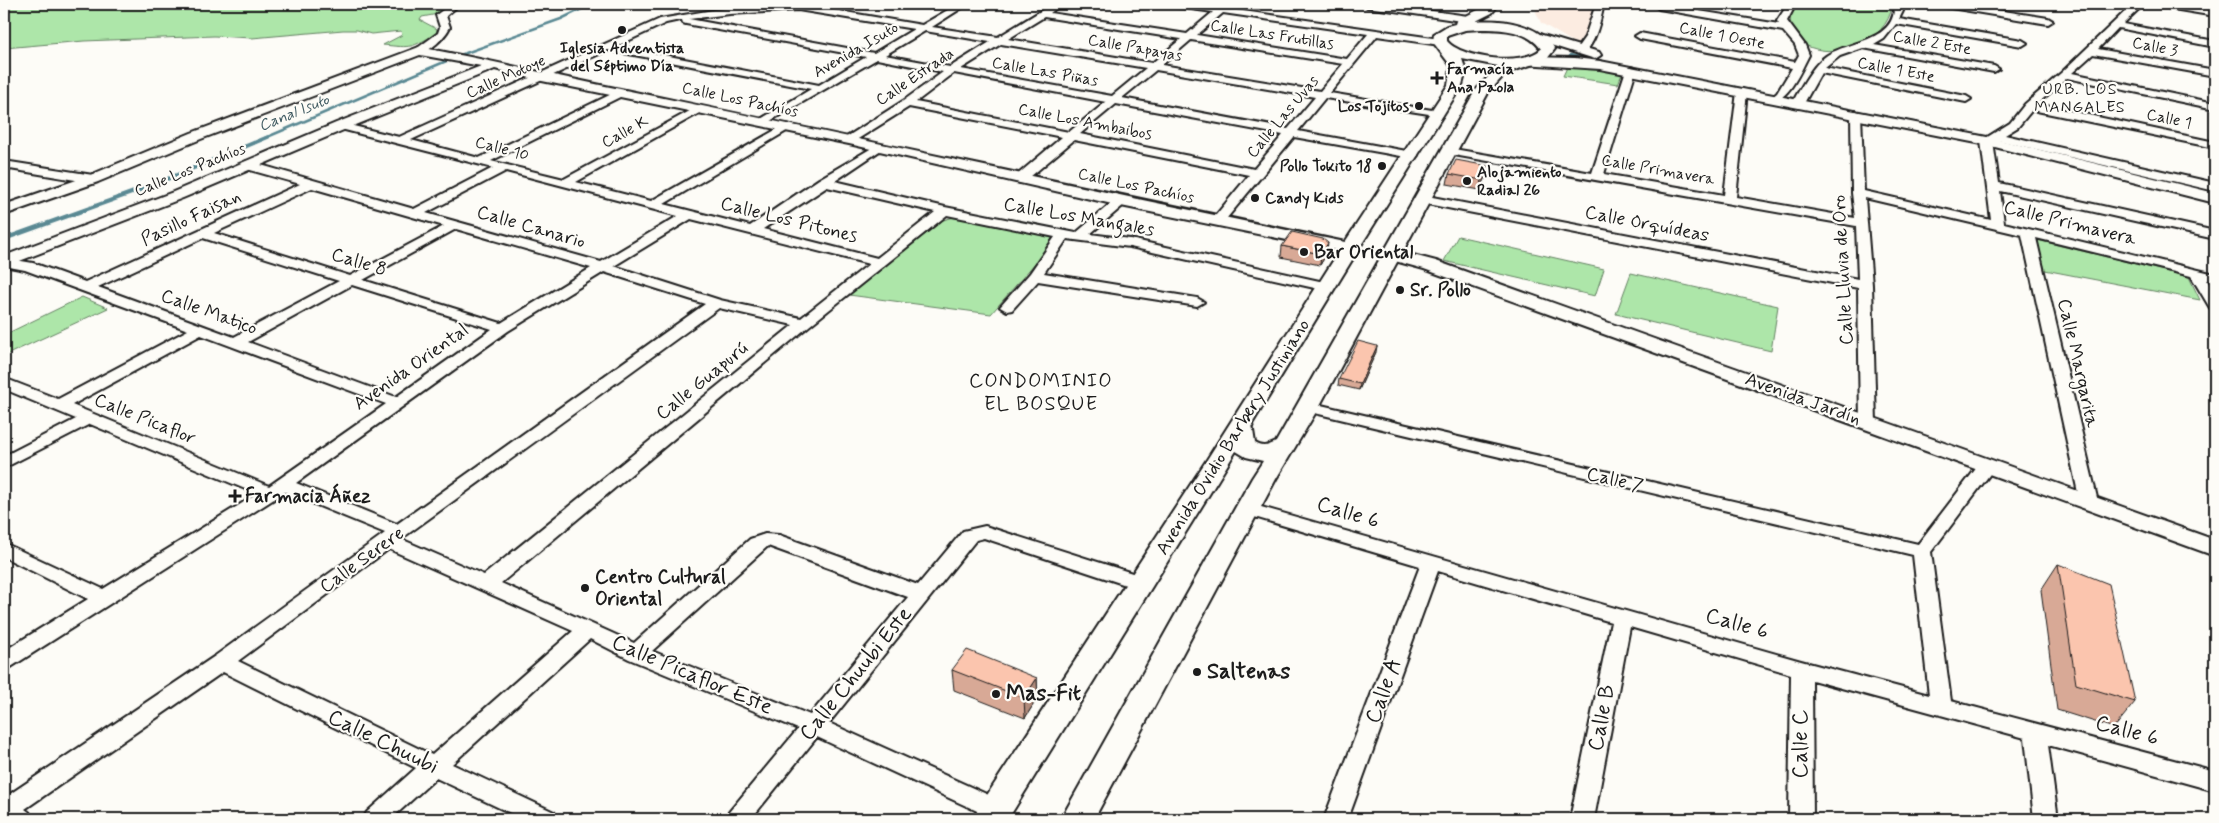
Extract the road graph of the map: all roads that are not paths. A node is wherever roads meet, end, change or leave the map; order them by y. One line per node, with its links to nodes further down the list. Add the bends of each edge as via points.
1 (456, 4): 41 (street, via 441,16 445,27 442,34)
2 (964, 4): 26 (street, Avenida Isuto)
3 (1058, 4): 20 (street, Calle Estrada)
4 (1177, 4): 17 (street)
5 (1248, 4): 18 (street)
6 (1367, 4): 13 (street)
7 (1600, 4): 42 (street, via 1588,42)
8 (1792, 4): 28 (street, via 1782,21)
9 (1898, 4): 23 (street)
10 (1945, 4): 24 (street)
11 (2140, 4): 25 (street)
12 (2161, 4): 19 (street)
13 (1395, 6): 22 (street)
14 (1659, 6): 28 (street)
15 (1490, 7): 22 (main road); 29 (main road, via 1497,19)
16 (827, 10): 21 (street, Calle Motoye, via 798,7 751,9); 26 (street, Calle Papayas)
17 (1221, 10): 18 (street); 32 (street)
18 (1238, 13): 30 (street)
19 (2215, 13)
20 (1042, 14): 32 (street, Calle Las Frutillas); 34 (street, Calle Estrada)
21 (673, 19): 38 (street, Calle Motoye); 45 (street, Calle Las Piñas)
22 (1468, 19): 27 (main road)
23 (1894, 21): 35 (street); 37 (street, via 1887,33)
24 (2048, 21)
25 (2116, 26): 36 (street); 40 (street)
26 (924, 27): 34 (street, Calle Papayas); 45 (street, Avenida Isuto)
27 (1454, 28): 29 (main road, via 1485,25); 39 (main road, via 1442,34)
28 (1785, 28): 43 (street)
29 (1524, 32): 33 (main road)
30 (1374, 33): 39 (street); 48 (street, Calle Las Uvas)
31 (1640, 36): 51 (street, Calle 1 Oeste)
32 (1188, 37): 48 (street, Calle Las Frutillas); 50 (street)
33 (1539, 38): 42 (street); 47 (main road, via 1546,43 1548,49 1545,54)
34 (1000, 40): 50 (street, Calle Papayas); 53 (street, Calle Estrada)
35 (2022, 43)
36 (2215, 44)
37 (1865, 46): 44 (street); 52 (street, Calle 2 Este)
38 (608, 47): 58 (street, Calle Motoye); 61 (street)
39 (1445, 47): 47 (main road, via 1475,60); 59 (main road, Avenida Ovidio Barbery Justiniano, via 1459,65)
40 (2090, 50): 56 (street, Calle 3); 57 (street)
41 (425, 51): 49 (street); 95 (street, via 196,136)
42 (1580, 51): 60 (street, via 1678,73)
43 (1809, 51): 44 (street); 46 (street); 51 (street)
44 (1838, 54): 46 (street)
45 (875, 56): 53 (street, Calle Las Piñas); 61 (street, Avenida Isuto)
46 (1827, 60): 55 (street)
47 (1525, 61): 54 (street, via 1575,62); 62 (main road, via 1500,70)
48 (1350, 62): 65 (street, Calle Las Uvas)
49 (487, 63): 58 (street, Calle Los Pachíos); 77 (street, Calle Los Pachíos)
50 (1153, 66): 65 (street, Calle Papayas); 67 (street)
51 (1799, 66): 66 (street)
52 (1994, 69)
53 (952, 70): 67 (street, Calle Las Piñas); 70 (street, Calle Estrada)
54 (1631, 70): 60 (street); 93 (street)
55 (1820, 70): 68 (street, Calle 1 Este); 69 (street)
56 (2215, 73)
57 (2065, 75): 71 (street); 72 (street)
58 (542, 77): 64 (street, Calle Los Pachíos); 82 (street, Calle Motoye)
59 (1455, 85): 62 (main road); 74 (main road, Avenida Ovidio Barbery Justiniano)
60 (1708, 85): 63 (street)
61 (820, 88): 76 (street, Avenida Isuto)
62 (1482, 91): 86 (main road)
63 (1742, 92): 66 (street); 104 (street)
64 (620, 93): 73 (street, Calle Los Pachíos); 88 (street)
65 (1322, 96): 74 (street, Calle Papayas); 79 (street, Calle Las Uvas)
66 (1778, 96): 69 (street)
67 (1114, 99): 79 (street, Calle Las Piñas); 80 (street)
68 (1966, 99)
69 (1799, 100): 75 (street)
70 (908, 103): 80 (street, Calle Los Ambaibos); 83 (street, Calle Estrada)
71 (2029, 106): 81 (street, via 2014,126); 84 (street, Calle 1)
72 (2215, 106)
73 (699, 110): 76 (street, Calle Los Pachíos); 98 (street, Calle K)
74 (1438, 114): 87 (main road, Avenida Ovidio Barbery Justiniano)
75 (1856, 114): 81 (street); 101 (street, Calle Lluvia de Oro)
76 (763, 122): 78 (street, Calle Los Pachíos)
77 (341, 126): 82 (street, Calle 10); 90 (street, Calle Los Pachíos)
78 (786, 127): 83 (street, Calle Los Pachíos); 106 (street)
79 (1290, 132): 87 (street, Calle Las Piñas); 92 (street, Calle Las Uvas)
80 (1070, 136): 92 (street, Calle Los Ambaibos); 94 (street)
81 (1991, 138): 99 (street); 100 (street); 102 (street)
82 (402, 140): 88 (street, Calle 10)
83 (849, 140): 85 (street, Calle Los Pachíos)
84 (2215, 145)
85 (877, 148): 94 (street, Calle Los Pachíos); 96 (street)
86 (1448, 151): 93 (street, Calle Primavera); 103 (main road)
87 (1412, 155): 121 (main road, Avenida Ovidio Barbery Justiniano)
88 (481, 161): 91 (street, Calle 10)
89 (4, 164): 95 (street)
90 (247, 165): 97 (street, Calle Canario); 123 (street, Calle Los Pachíos)
91 (505, 167): 98 (street, Calle 10); 109 (street)
92 (1257, 173): 111 (street, Calle Las Uvas)
93 (1597, 177): 104 (street, Calle Primavera)
94 (1020, 178): 105 (street, Calle Los Pachíos)
95 (93, 179): 107 (street)
96 (823, 182): 108 (street, Calle Los Mangales); 115 (street)
97 (312, 183): 109 (street, Calle Canario); 117 (street, Pasillo Faisan)
98 (566, 183): 106 (street, Calle 10)
99 (1994, 186): 114 (street); 119 (street)
100 (2215, 187)
101 (1858, 193): 112 (street, Calle Lluvia de Oro); 114 (street, Calle Primavera)
102 (2215, 198)
103 (1422, 199): 122 (main road); 130 (street, Calle Orquídeas)
104 (1730, 200): 112 (street, Calle Primavera)
105 (1121, 201): 111 (street, Calle Los Pachíos); 120 (street)
106 (654, 204): 110 (street)
107 (4, 210)
108 (945, 212): 118 (street, Calle Los Mangales); 124 (street, Calle Guapurú)
109 (416, 213): 113 (street, Calle Canario)
110 (688, 215): 115 (street, Calle Los Pitones); 125 (street, Avenida Oriental)
111 (1217, 221): 121 (street, Calle Los Pachíos)
112 (1862, 223): 130 (street, Calle Lluvia de Oro)
113 (456, 224): 125 (street, Calle Canario); 129 (street)
114 (1998, 224): 116 (street, Calle Primavera)
115 (753, 230): 124 (street, Calle Los Pitones)
116 (2028, 232): 126 (street, Calle Primavera); 154 (street, Calle Margarita)
117 (203, 234): 129 (street, Calle 8); 131 (street, Pasillo Faisan)
118 (1063, 235): 120 (street, Calle Los Mangales); 127 (street)
119 (2215, 235)
120 (1079, 237): 132 (street, Calle Los Mangales, via 1130,242)
121 (1350, 248): 132 (main road, Avenida Ovidio Barbery Justiniano)
122 (1390, 254): 144 (main road); 146 (street, Avenida Jardín)
123 (4, 262): 131 (street, Calle Matico, via 28,266)
124 (880, 263): 137 (street, Calle Guapurú)
125 (602, 267): 134 (street, Calle Canario); 138 (street, Avenida Oriental)
126 (2196, 273): 128 (street, Calle Primavera); 135 (street)
127 (1035, 276): 133 (street); 136 (street)
128 (2215, 278)
129 (353, 280): 138 (street, Calle 8); 140 (street)
130 (1865, 285): 146 (street, Calle Lluvia de Oro)
131 (86, 287): 139 (street, Calle Matico)
132 (1328, 287): 147 (main road, Avenida Ovidio Barbery Justiniano)
133 (1197, 302)
134 (716, 303): 137 (street, Calle Canario); 156 (street, Calle Serere)
135 (2215, 305)
136 (1007, 307)
137 (804, 322): 162 (street, Calle Guapurú)
138 (503, 328): 142 (street, Avenida Oriental)
139 (200, 330): 140 (street, Calle Matico); 143 (street)
140 (235, 343): 142 (street, Calle Matico)
141 (4, 383): 143 (street, Calle Picaflor)
142 (398, 402): 153 (street, Avenida Oriental)
143 (58, 406): 145 (street, Calle Picaflor)
144 (1308, 407): 148 (main road); 159 (street, Calle 7)
145 (88, 419): 150 (street); 153 (street, Calle Picaflor)
146 (1868, 423): 151 (street, Avenida Jardín)
147 (1241, 425): 148 (main road, via 1244,446 1251,452 1273,454); 149 (main road, Avenida Ovidio Barbery Justiniano)
148 (1285, 447): 152 (main road)
149 (1218, 461): 152 (main road, via 1230,455 1248,457 1260,468); 161 (main road, Avenida Ovidio Barbery Justiniano)
150 (4, 464)
151 (1987, 466): 154 (street, Avenida Jardín); 159 (street)
152 (1264, 478): 155 (main road)
153 (277, 489): 156 (street, Calle Picaflor Este); 164 (street, Avenida Oriental)
154 (2089, 502): 157 (street, Avenida Jardín)
155 (1247, 509): 160 (street, Calle 6); 181 (main road)
156 (394, 536): 162 (street, Calle Picaflor Este); 169 (street, Calle Serere)
157 (2215, 548)
158 (4, 549): 164 (street)
159 (1922, 551): 171 (street)
160 (1431, 563): 165 (street, Calle 6); 182 (street, Calle A)
161 (1141, 583): 163 (street, Calle Chuubi Este, via 977,532 970,535); 177 (main road, Avenida Ovidio Barbery Justiniano)
162 (486, 584): 166 (street, Calle Picaflor Este)
163 (922, 594): 167 (street, via 772,540 764,540); 172 (street, Calle Chuubi Este)
164 (103, 598): 168 (street, Avenida Oriental)
165 (1622, 617): 170 (street, Calle 6); 183 (street, Calle B)
166 (588, 629): 167 (street, Calle Picaflor Este); 174 (street)
167 (636, 653): 172 (street, Calle Picaflor Este)
168 (4, 661)
169 (222, 662): 174 (street, Calle Chuubi); 176 (street, Calle Serere)
170 (1801, 669): 171 (street, Calle 6); 184 (street, Calle C)
171 (1941, 706): 173 (street, Calle 6)
172 (814, 726): 177 (street, Calle Picaflor Este); 180 (street, Calle Chuubi Este)
173 (2035, 732): 175 (street, Calle 6); 185 (street)
174 (433, 766): 178 (street); 179 (street, Calle Chuubi)
175 (2215, 781)
176 (8, 812)
177 (993, 814)
178 (375, 819)
179 (546, 819)
180 (737, 819)
181 (1077, 819)
182 (1336, 819)
183 (1582, 819)
184 (1801, 819)
185 (2046, 819)

